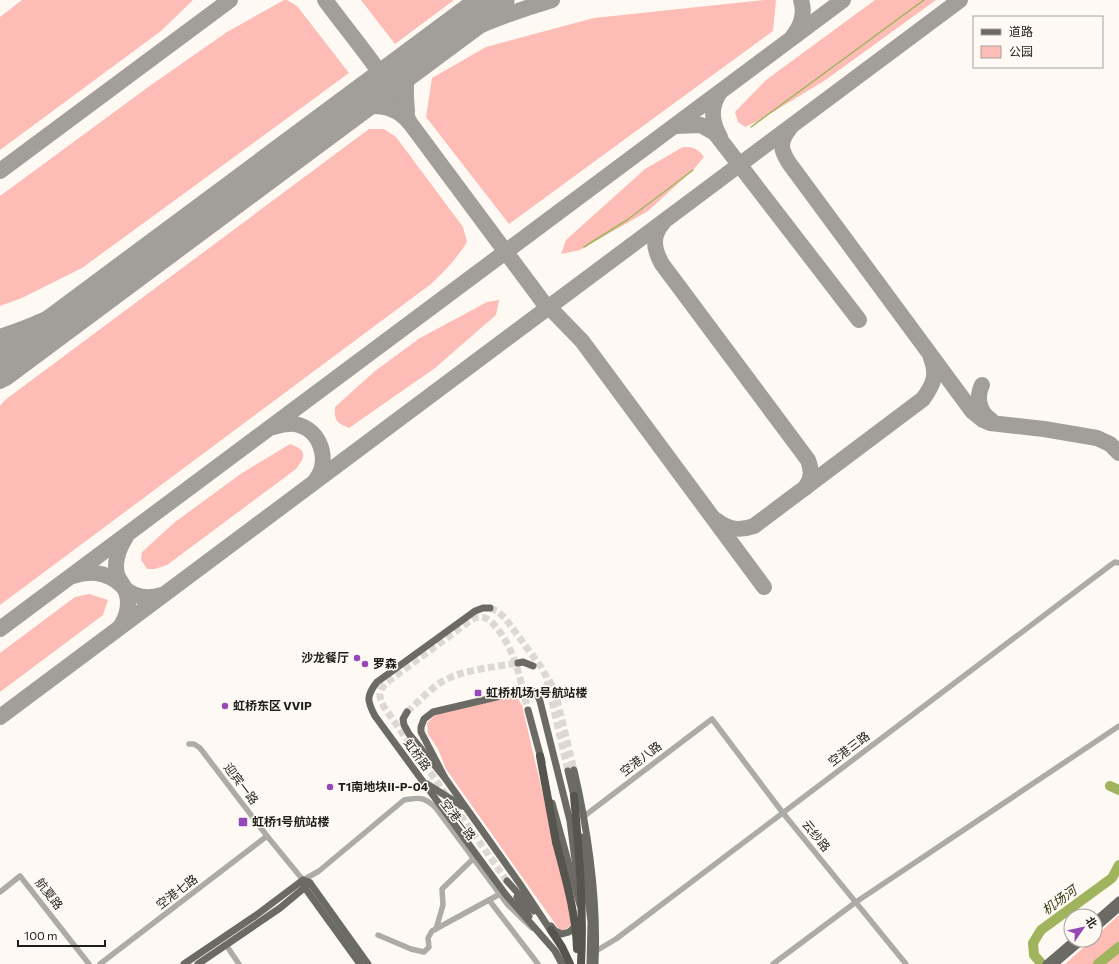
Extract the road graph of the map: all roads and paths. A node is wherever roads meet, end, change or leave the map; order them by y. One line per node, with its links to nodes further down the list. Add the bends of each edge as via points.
1 (1117, 562): 16 (street, 空港三路)
2 (490, 608): 13 (main road, 虹桥路, via 475,611 377,682 369,694 368,701 375,716)
3 (518, 662): 4 (main road)
4 (533, 666)
5 (528, 710): 10 (main road)
6 (407, 712): 12 (main road, 虹桥路, via 403,719 409,734)
7 (712, 719): 16 (street, 云纱路); 17 (street, 空港八路)
8 (1119, 726): 25 (street)
9 (189, 744): 18 (street, 迎宾一路, via 200,748)
10 (540, 756): 26 (main road); 50 (highway, bridge, via 556,842 574,916)
11 (555, 761): 12 (main road, via 538,696 536,692 526,690 433,712 424,719 421,732); 17 (main road); 26 (main road, via 570,821)
12 (445, 778): 15 (main road, 虹桥路)
13 (424, 782): 15 (main road); 35 (main road, 虹桥路, via 506,894)
14 (574, 796): 17 (main road, via 571,770); 51 (highway, bridge, via 582,896); 52 (main road, bridge, via 591,922)
15 (466, 809): 30 (main road, 虹桥路)
16 (783, 813): 25 (street, 云纱路); 39 (street, 空港三路, via 616,939)
17 (583, 817): 39 (main road, via 592,885)
18 (267, 836): 20 (street, 迎宾一路); 41 (street, 空港七路)
19 (474, 858): 20 (street, 空港一路, via 430,802 423,798 415,798 404,800 319,870); 22 (street, 空港一路); 32 (street, via 442,890 443,905)
20 (306, 884): 36 (main road, 空港一路, via 280,908); 42 (main road, 空港一路); 45 (main road, 迎宾一路); 46 (main road, 迎宾一路)
21 (0, 892): 40 (street, 航夏路, via 20,876)
22 (500, 894): 23 (street); 35 (street, 空港一路, via 525,923)
23 (489, 900): 32 (street); 47 (street)
24 (1119, 900): 28 (main road)
25 (856, 902): 54 (street); 55 (street, 云纱路)
26 (580, 907): 29 (main road)
27 (1119, 908): 31 (main road)
28 (1103, 914)
29 (581, 915): 30 (main road, via 579,924 562,934 555,931); 51 (main road, via 585,948)
30 (542, 918): 33 (main road, 虹桥路)
31 (1103, 922)
32 (436, 929): 34 (street, via 430,934 429,947 424,952 410,949)
33 (551, 930): 35 (main road, via 507,881); 48 (main road, 虹桥路, via 558,944); 49 (highway)
34 (378, 935)
35 (542, 936): 48 (main road, 虹桥路)
36 (226, 945): 43 (main road, 空港一路); 44 (street)
37 (1065, 948): 56 (main road)
38 (1074, 948): 57 (main road)
39 (596, 951): 53 (main road)
40 (89, 964)
41 (100, 964)
42 (184, 964)
43 (198, 964)
44 (239, 964)
45 (360, 964)
46 (368, 964)
47 (538, 964)
48 (562, 964)
49 (570, 964)
50 (578, 964)
51 (583, 964)
52 (590, 964)
53 (595, 964)
54 (772, 964)
55 (906, 964)
56 (1046, 964)
57 (1055, 964)

